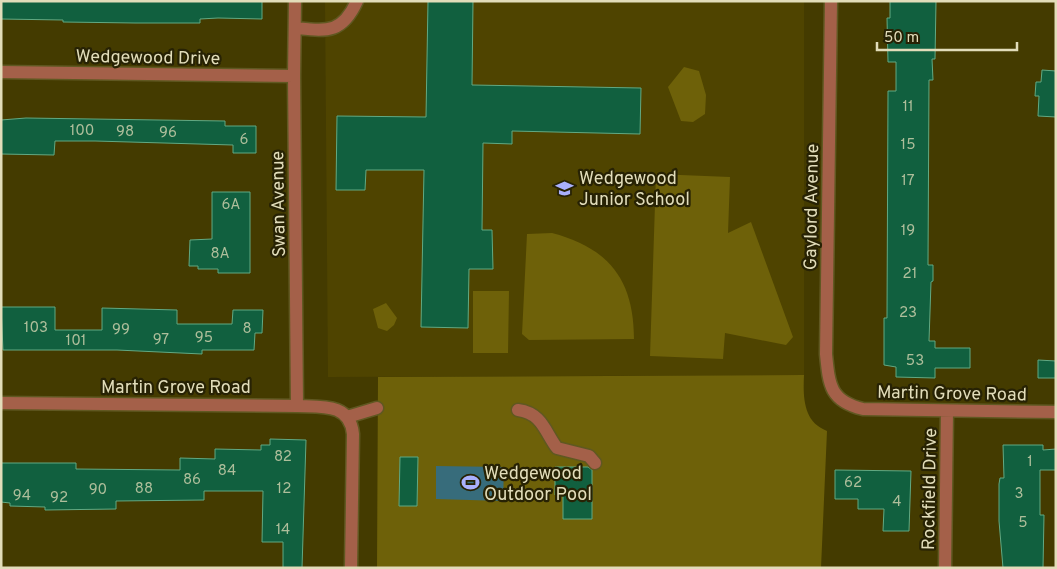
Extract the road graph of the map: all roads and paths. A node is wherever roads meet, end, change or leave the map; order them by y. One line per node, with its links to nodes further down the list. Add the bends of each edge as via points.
1 (295, 1): 4 (street, Swan Avenue)
2 (358, 1): 4 (street, via 350,16 332,29)
3 (831, 1): 8 (street, Gaylord Avenue, via 826,354 831,386)
4 (295, 28): 6 (street, Swan Avenue)
5 (1, 72): 6 (street, Wedgewood Drive)
6 (294, 76): 9 (street, Swan Avenue)
7 (1, 403): 9 (street, Martin Grove Road)
8 (848, 405): 12 (street, Martin Grove Road, via 863,409)
9 (297, 406): 14 (street, Martin Grove Road, via 329,408)
10 (377, 408): 14 (street)
11 (518, 410): 15 (street, via 541,422 557,448 588,456)
12 (947, 410): 13 (street, Martin Grove Road); 17 (street, Rockfield Drive)
13 (1056, 412)
14 (347, 417): 16 (street, via 352,434)
15 (595, 463)
16 (351, 568)
17 (945, 568)

